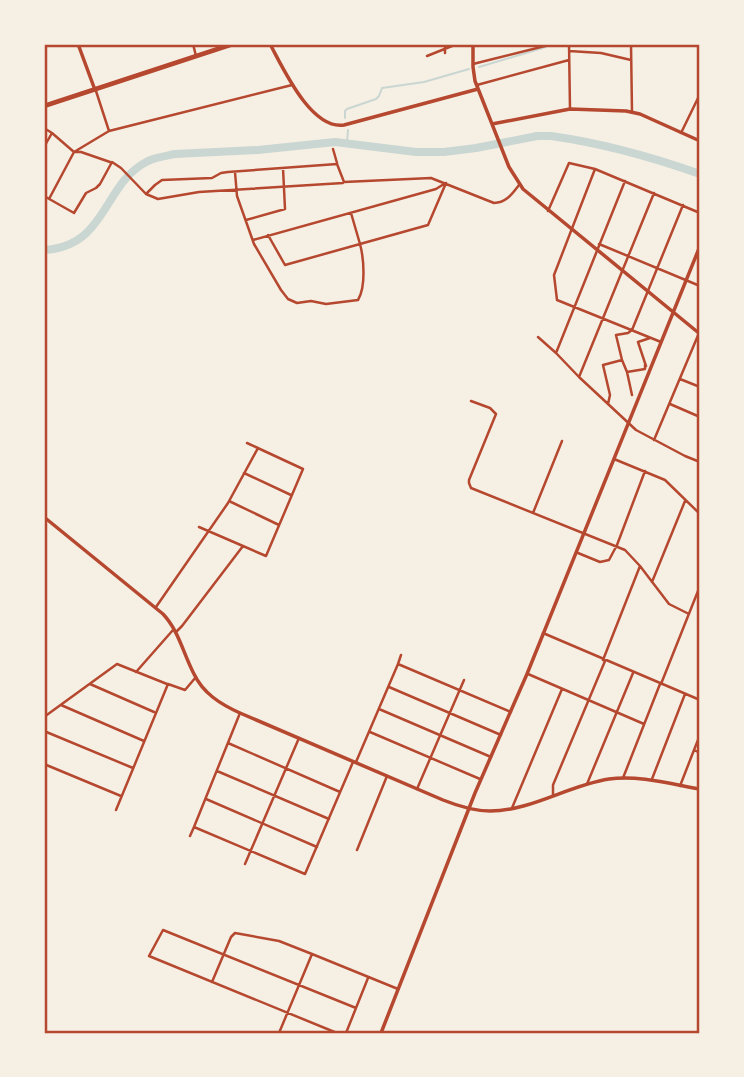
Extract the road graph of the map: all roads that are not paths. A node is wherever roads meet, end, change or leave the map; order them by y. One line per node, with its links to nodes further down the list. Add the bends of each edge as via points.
1 (78, 44): 19 (street)
2 (193, 44): 12 (street)
3 (233, 44): 12 (highway)
4 (270, 44): 17 (street)
5 (457, 44): 10 (street)
6 (473, 44): 16 (street)
7 (553, 44): 16 (street)
8 (569, 44): 11 (street)
9 (631, 44): 15 (street)
10 (445, 49): 13 (street)
11 (569, 51): 14 (street); 15 (street)
12 (196, 56): 19 (highway)
13 (427, 56)
14 (569, 60): 18 (street); 24 (street)
15 (632, 60): 25 (street)
16 (473, 64): 18 (street)
17 (292, 85): 18 (street, via 325,121 338,126); 28 (street)
18 (478, 87): 26 (street)
19 (95, 90): 22 (highway); 28 (street)
20 (700, 94): 21 (street)
21 (695, 105): 23 (street); 29 (street)
22 (44, 106)
23 (700, 108)
24 (570, 109): 25 (street); 26 (street)
25 (632, 111): 29 (street)
26 (492, 124): 43 (street)
27 (44, 128): 30 (street)
28 (109, 131): 34 (street)
29 (681, 132): 31 (street)
30 (52, 133): 32 (street); 34 (street)
31 (700, 141)
32 (44, 147)
33 (332, 149): 36 (street)
34 (74, 152): 35 (street); 49 (street)
35 (112, 162): 47 (street); 49 (street, via 100,184 86,193 74,213)
36 (337, 164): 37 (street); 41 (street)
37 (283, 169): 39 (street); 44 (street)
38 (595, 169): 40 (street); 51 (street, via 569,163); 55 (street)
39 (235, 172): 45 (street); 47 (street, via 162,180)
40 (625, 181): 46 (street); 59 (street)
41 (344, 183): 42 (street, via 427,177); 44 (street)
42 (446, 183): 43 (street, via 497,203); 52 (street); 58 (street, via 428,225)
43 (519, 185): 51 (street)
44 (284, 186): 45 (street); 54 (street, via 285,209)
45 (236, 190): 47 (street, via 158,199); 54 (street)
46 (654, 193): 50 (street); 62 (street)
47 (146, 194)
48 (44, 196): 49 (street)
49 (49, 199)
50 (683, 205): 53 (street); 63 (street)
51 (548, 211): 55 (street)
52 (351, 213): 56 (street); 58 (street)
53 (700, 213)
54 (246, 220): 57 (street)
55 (571, 229): 61 (street); 68 (street, via 554,275 557,300)
56 (268, 235): 57 (street); 58 (street, via 285,265)
57 (253, 240): 58 (street, via 281,290 296,303 358,300 364,262)
58 (360, 244)
59 (599, 244): 61 (street); 62 (street)
60 (700, 246): 65 (street)
61 (596, 250): 64 (street); 68 (street)
62 (629, 256): 63 (street); 64 (street)
63 (658, 268): 65 (street); 67 (street)
64 (622, 271): 67 (street); 70 (street)
65 (686, 280): 66 (street); 69 (street)
66 (700, 286)
67 (648, 292): 69 (street); 71 (street)
68 (574, 307): 70 (street); 76 (street)
69 (673, 313): 72 (street); 75 (street)
70 (602, 319): 71 (street); 81 (street)
71 (632, 330): 74 (street); 77 (street, via 616,335)
72 (699, 334): 82 (street)
73 (538, 337): 76 (street)
74 (650, 338): 75 (street); 78 (street, via 638,342)
75 (661, 342): 79 (street)
76 (556, 353): 81 (street)
77 (622, 360): 80 (street); 86 (street, via 603,365)
78 (645, 365): 79 (street); 80 (street, via 645,369)
79 (651, 369): 89 (street)
80 (627, 372): 84 (street)
81 (579, 377): 86 (street)
82 (680, 379): 83 (street); 87 (street)
83 (700, 387)
84 (632, 395)
85 (471, 401): 101 (street, via 496,414 470,486)
86 (608, 404): 89 (street)
87 (670, 404): 88 (street); 90 (street)
88 (700, 417)
89 (628, 424): 90 (street); 94 (street)
90 (654, 440): 95 (street)
91 (562, 441): 101 (street)
92 (247, 443): 93 (street)
93 (258, 448): 97 (street); 98 (street, via 303,469)
94 (614, 459): 96 (street); 107 (street)
95 (700, 462)
96 (645, 471): 100 (street, via 665,480); 108 (street)
97 (244, 473): 98 (street); 99 (street)
98 (291, 495): 104 (street)
99 (229, 501): 104 (street); 106 (street)
100 (685, 501): 102 (street); 112 (street)
101 (533, 513): 107 (street)
102 (700, 514)
103 (44, 517): 114 (street)
104 (279, 525): 109 (street, via 265,556)
105 (199, 527): 106 (street)
106 (208, 531): 109 (street); 114 (street)
107 (584, 533): 108 (street); 110 (street)
108 (617, 545): 110 (street, via 603,562); 111 (street)
109 (243, 546): 116 (street)
110 (576, 552): 117 (street)
111 (640, 566): 112 (street); 119 (street)
112 (652, 582): 115 (street, via 670,604)
113 (700, 586): 115 (street)
114 (155, 607): 116 (street)
115 (689, 614): 128 (street)
116 (175, 630): 121 (street); 124 (street)
117 (543, 634): 119 (street); 123 (street)
118 (401, 655): 120 (street)
119 (604, 660): 122 (street); 134 (street)
120 (398, 664): 129 (street); 131 (street)
121 (136, 672): 126 (street, via 117,664); 127 (street)
122 (633, 673): 128 (street); 141 (street)
123 (527, 674): 130 (street); 139 (street)
124 (196, 677): 127 (street, via 185,690); 140 (street, via 212,696)
125 (464, 680): 131 (street)
126 (90, 684): 135 (street); 137 (street)
127 (168, 684): 137 (street)
128 (661, 684): 132 (street); 143 (street)
129 (389, 687): 136 (street); 138 (street)
130 (562, 689): 134 (street); 175 (street)
131 (460, 690): 138 (street); 139 (street)
132 (685, 694): 133 (street); 164 (street)
133 (700, 700)
134 (589, 701): 141 (street); 172 (street)
135 (61, 705): 142 (street); 150 (street)
136 (379, 709): 145 (street); 146 (street)
137 (156, 712): 150 (street)
138 (450, 712): 146 (street); 147 (street)
139 (511, 712): 147 (street)
140 (240, 713): 149 (street); 151 (street)
141 (616, 713): 143 (street); 165 (street)
142 (44, 717)
143 (644, 724): 162 (street)
144 (44, 731): 158 (street)
145 (370, 732): 155 (street); 156 (street)
146 (440, 735): 154 (street); 155 (street)
147 (501, 735): 154 (street)
148 (700, 735): 152 (street)
149 (299, 738): 156 (street); 159 (street)
150 (144, 741): 158 (street)
151 (228, 743): 159 (street); 160 (street)
152 (694, 750): 153 (street); 166 (street)
153 (700, 753)
154 (491, 757): 163 (street)
155 (430, 759): 163 (street); 167 (street)
156 (355, 762): 161 (street); 169 (street)
157 (44, 764): 170 (street)
158 (133, 768): 170 (street)
159 (286, 769): 169 (street); 171 (street)
160 (217, 771): 171 (street); 173 (street)
161 (387, 776): 167 (street); 182 (street)
162 (623, 778): 164 (street); 165 (street)
163 (481, 779): 174 (street)
164 (651, 781): 166 (street)
165 (587, 785): 172 (street)
166 (680, 786): 168 (street)
167 (417, 789): 174 (street)
168 (700, 789)
169 (340, 792): 177 (street)
170 (121, 796): 176 (street)
171 (274, 796): 177 (street); 178 (street)
172 (553, 796): 175 (street)
173 (206, 799): 178 (street); 179 (street)
174 (470, 808): 175 (street); 190 (street)
175 (512, 808)
176 (116, 810)
177 (329, 819): 181 (street)
178 (262, 823): 181 (street); 183 (street)
179 (194, 827): 180 (street); 183 (street)
180 (190, 836)
181 (317, 847): 183 (street, via 305,874)
182 (357, 850)
183 (250, 851): 184 (street)
184 (245, 864)
185 (312, 954): 186 (street, via 237,933); 187 (street); 189 (street)
186 (224, 955): 188 (street); 188 (street, via 163,930 149,956); 189 (street)
187 (368, 977): 190 (street); 191 (street)
188 (212, 982): 192 (street)
189 (299, 985): 191 (street); 192 (street)
190 (398, 989): 196 (street)
191 (356, 1008): 195 (street)
192 (287, 1013): 193 (street); 194 (street)
193 (279, 1033)
194 (337, 1033)
195 (346, 1033)
196 (381, 1033)

